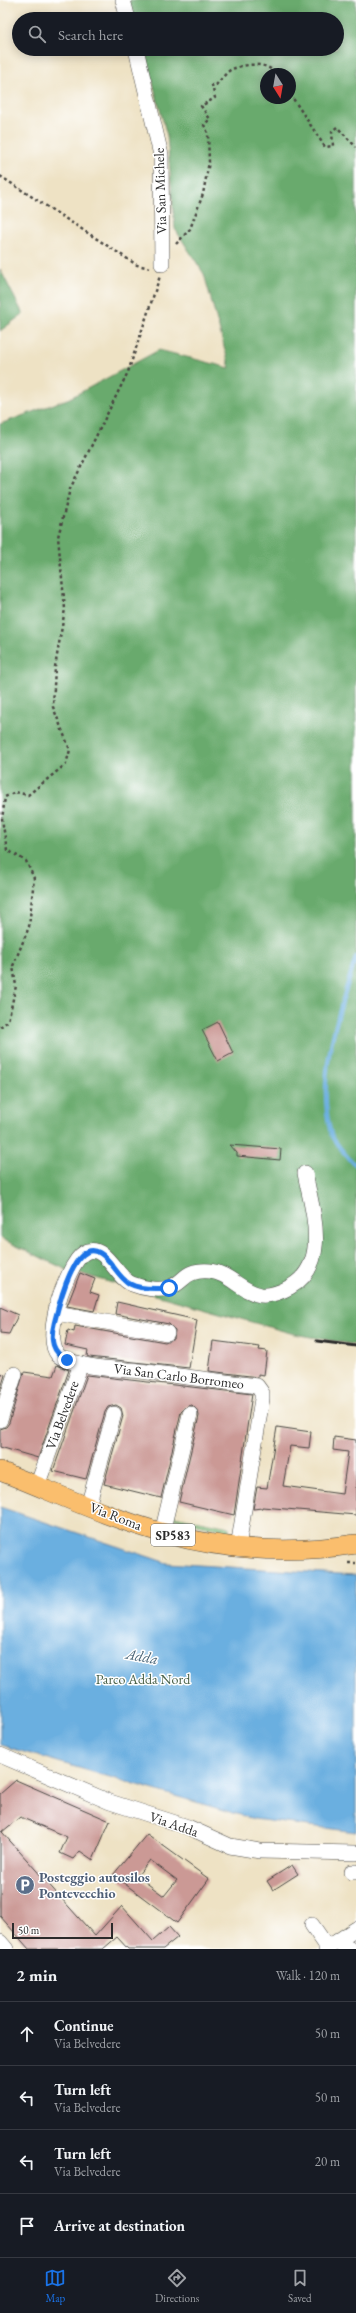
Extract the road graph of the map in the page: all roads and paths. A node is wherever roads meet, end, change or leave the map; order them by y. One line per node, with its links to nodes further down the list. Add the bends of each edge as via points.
1 (123, 0): 2 (street)
2 (126, 12)
3 (138, 56): 8 (street, Via San Michele, via 161,155)
4 (268, 68): 8 (path, via 255,64 231,70 216,85 212,85 215,98 201,106 210,119 204,125 208,134 209,162 203,194 190,230 170,251)
5 (296, 103): 6 (path, via 325,147 333,146 332,131 337,127)
6 (356, 147)
7 (0, 176): 8 (path, via 137,265 152,268)
8 (162, 264): 9 (path, via 128,372 70,489 58,537 65,609 54,667 53,707 70,750 66,764 28,795 15,792 5,797 2,819 7,850 26,861 34,878 29,927 14,966 16,986 10,1014 8,1021)
9 (0, 1027)
10 (305, 1173): 11 (street, Via Belvedere, via 314,1223 314,1260 296,1284 286,1290 268,1295 253,1293 242,1289 222,1274 211,1271 188,1273 169,1288 147,1288 130,1284 112,1267 106,1257 98,1252 88,1251 78,1259 61,1294)
11 (56, 1313): 12 (street); 13 (street, Via Belvedere, via 52,1332 54,1349 59,1356)
12 (166, 1333)
13 (81, 1364): 20 (street, Via Belvedere); 24 (street, Via San Carlo Borromeo, via 258,1386 262,1399)
14 (15, 1374): 17 (street)
15 (114, 1414): 21 (street)
16 (190, 1414): 22 (street)
17 (0, 1420)
18 (0, 1471): 20 (main road, Via Roma / SP583)
19 (0, 1482): 25 (main road, Via Roma / SP583, via 143,1536 195,1550 282,1559)
20 (37, 1486): 21 (main road, Via Roma / SP583)
21 (88, 1506): 22 (main road, Via Roma / SP583)
22 (162, 1532): 24 (main road, Via Roma / SP583)
23 (356, 1544): 24 (main road, Via Roma / SP583, via 296,1550)
24 (238, 1547)
25 (356, 1553)
26 (0, 1755): 27 (street, Via Adda, via 110,1802 188,1827 230,1846 260,1850)
27 (356, 1853)
28 (312, 1925): 31 (street)
29 (356, 1929): 31 (street)
30 (0, 1942): 32 (street)
31 (335, 1947)
32 (6, 1949)

